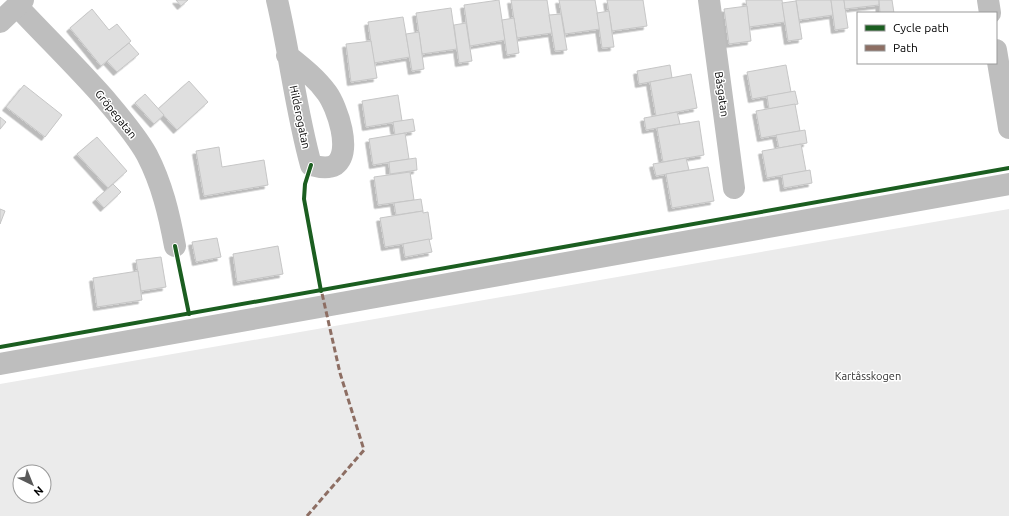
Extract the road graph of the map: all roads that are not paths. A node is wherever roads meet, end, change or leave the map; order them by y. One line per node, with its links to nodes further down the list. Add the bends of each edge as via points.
1 (709, 0): 11 (street, Båsgatan)
2 (988, 0): 5 (street)
3 (281, 1): 7 (street)
4 (20, 3): 6 (street); 12 (street, Gröpegatan, via 93,86 147,155 159,181)
5 (990, 12)
6 (0, 22)
7 (287, 55)
8 (997, 56): 9 (street)
9 (1009, 128)
10 (1009, 184): 13 (street)
11 (734, 188)
12 (175, 246)
13 (0, 364)

